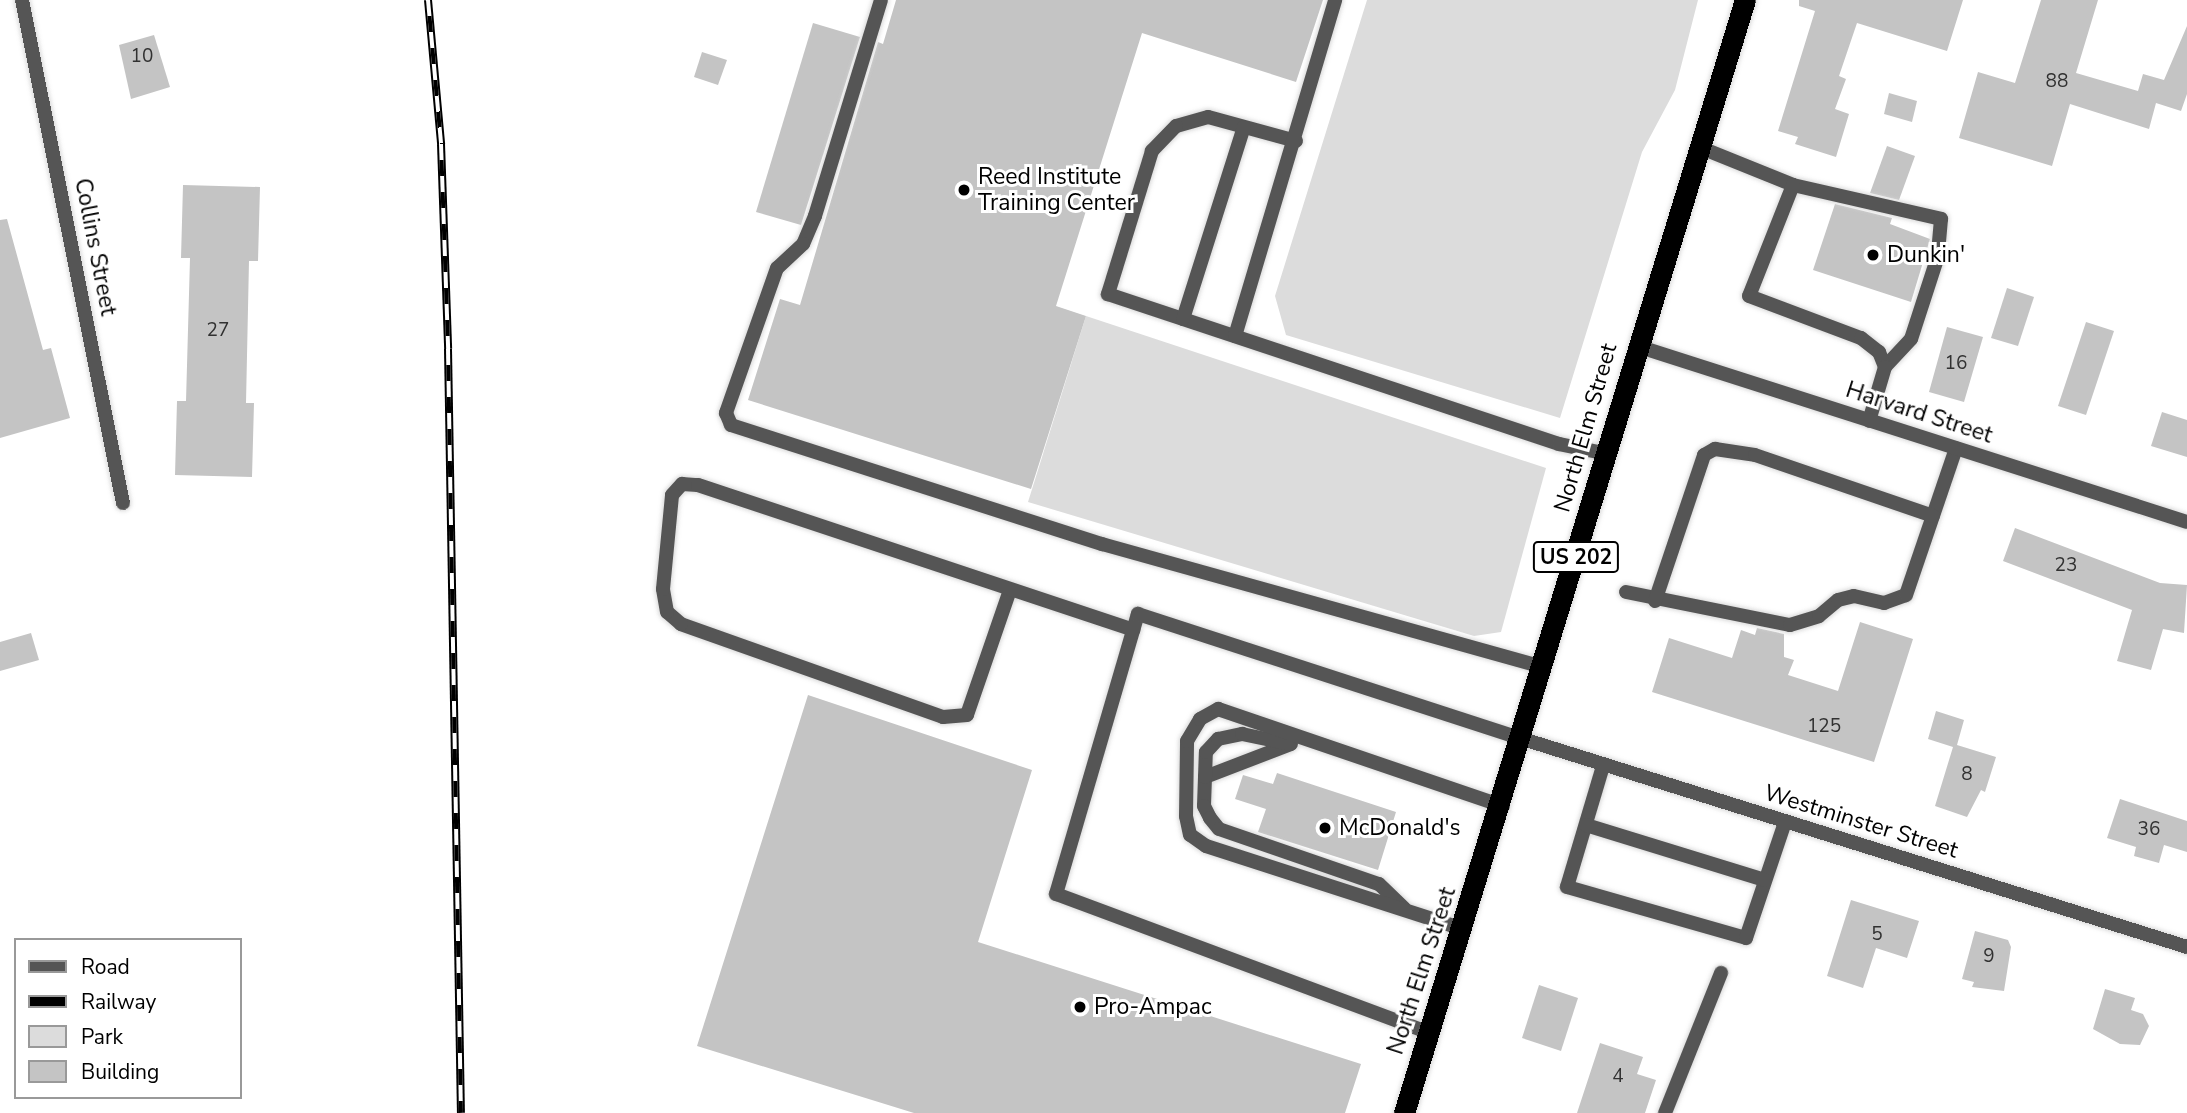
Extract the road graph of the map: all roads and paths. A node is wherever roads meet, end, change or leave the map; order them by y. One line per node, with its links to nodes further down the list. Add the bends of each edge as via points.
1 (22, 0): 16 (street, Collins Street)
2 (881, 0): 23 (street, via 815,216 803,244 777,268 726,413 731,425 1102,544)
3 (1335, 0): 6 (street)
4 (1745, 0): 7 (highway, North Elm Street / US 202)
5 (1244, 127): 6 (street); 9 (street); 9 (street, via 1208,117 1176,126 1152,150 1108,294)
6 (1296, 141): 10 (street)
7 (1699, 147): 8 (street); 11 (highway, North Elm Street / US 202)
8 (1793, 185): 12 (street, via 1749,296 1861,338 1879,352); 12 (street, via 1941,219 1938,257 1911,339)
9 (1183, 319): 10 (street)
10 (1235, 336): 15 (street, via 1559,444)
11 (1637, 346): 13 (street, Harvard Street); 15 (highway, North Elm Street / US 202)
12 (1885, 367): 13 (street)
13 (1869, 421): 14 (street, Harvard Street)
14 (1956, 448): 17 (street); 18 (street, Harvard Street)
15 (1603, 453): 23 (highway, North Elm Street / US 202)
16 (122, 503)
17 (1933, 516): 21 (street, via 1906,595 1884,603 1854,596 1790,625); 21 (street, via 1755,455 1715,449 1704,455)
18 (2187, 522)
19 (1010, 590): 19 (street, via 967,715 943,717 681,624 667,612 663,589 672,495 682,484 698,485); 22 (street)
20 (1626, 592): 21 (street)
21 (1655, 601)
22 (1133, 630): 24 (street, Westminster Street, via 1138,614); 37 (street, via 1056,894)
23 (1544, 667): 24 (highway, North Elm Street / US 202)
24 (1523, 739): 27 (street, Westminster Street); 29 (highway, North Elm Street / US 202)
25 (1291, 744): 26 (street); 28 (street); 28 (street, via 1242,734 1218,738 1206,752)
26 (1340, 751): 29 (street); 33 (street, via 1218,709 1210,712 1191,732 1184,754 1191,835 1206,846)
27 (1603, 766): 30 (street, Westminster Street); 31 (street)
28 (1205, 777): 33 (street, via 1204,806 1219,829 1379,884)
29 (1503, 806): 34 (highway, North Elm Street / US 202)
30 (1785, 822): 32 (street); 35 (street, Westminster Street)
31 (1586, 825): 32 (street); 32 (street, via 1567,887 1746,938)
32 (1765, 880)
33 (1406, 911): 34 (street)
34 (1463, 929): 37 (highway, North Elm Street / US 202)
35 (2187, 947)
36 (1721, 973): 39 (street)
37 (1430, 1033): 38 (highway, North Elm Street / US 202)
38 (1405, 1113)
39 (1665, 1113)

